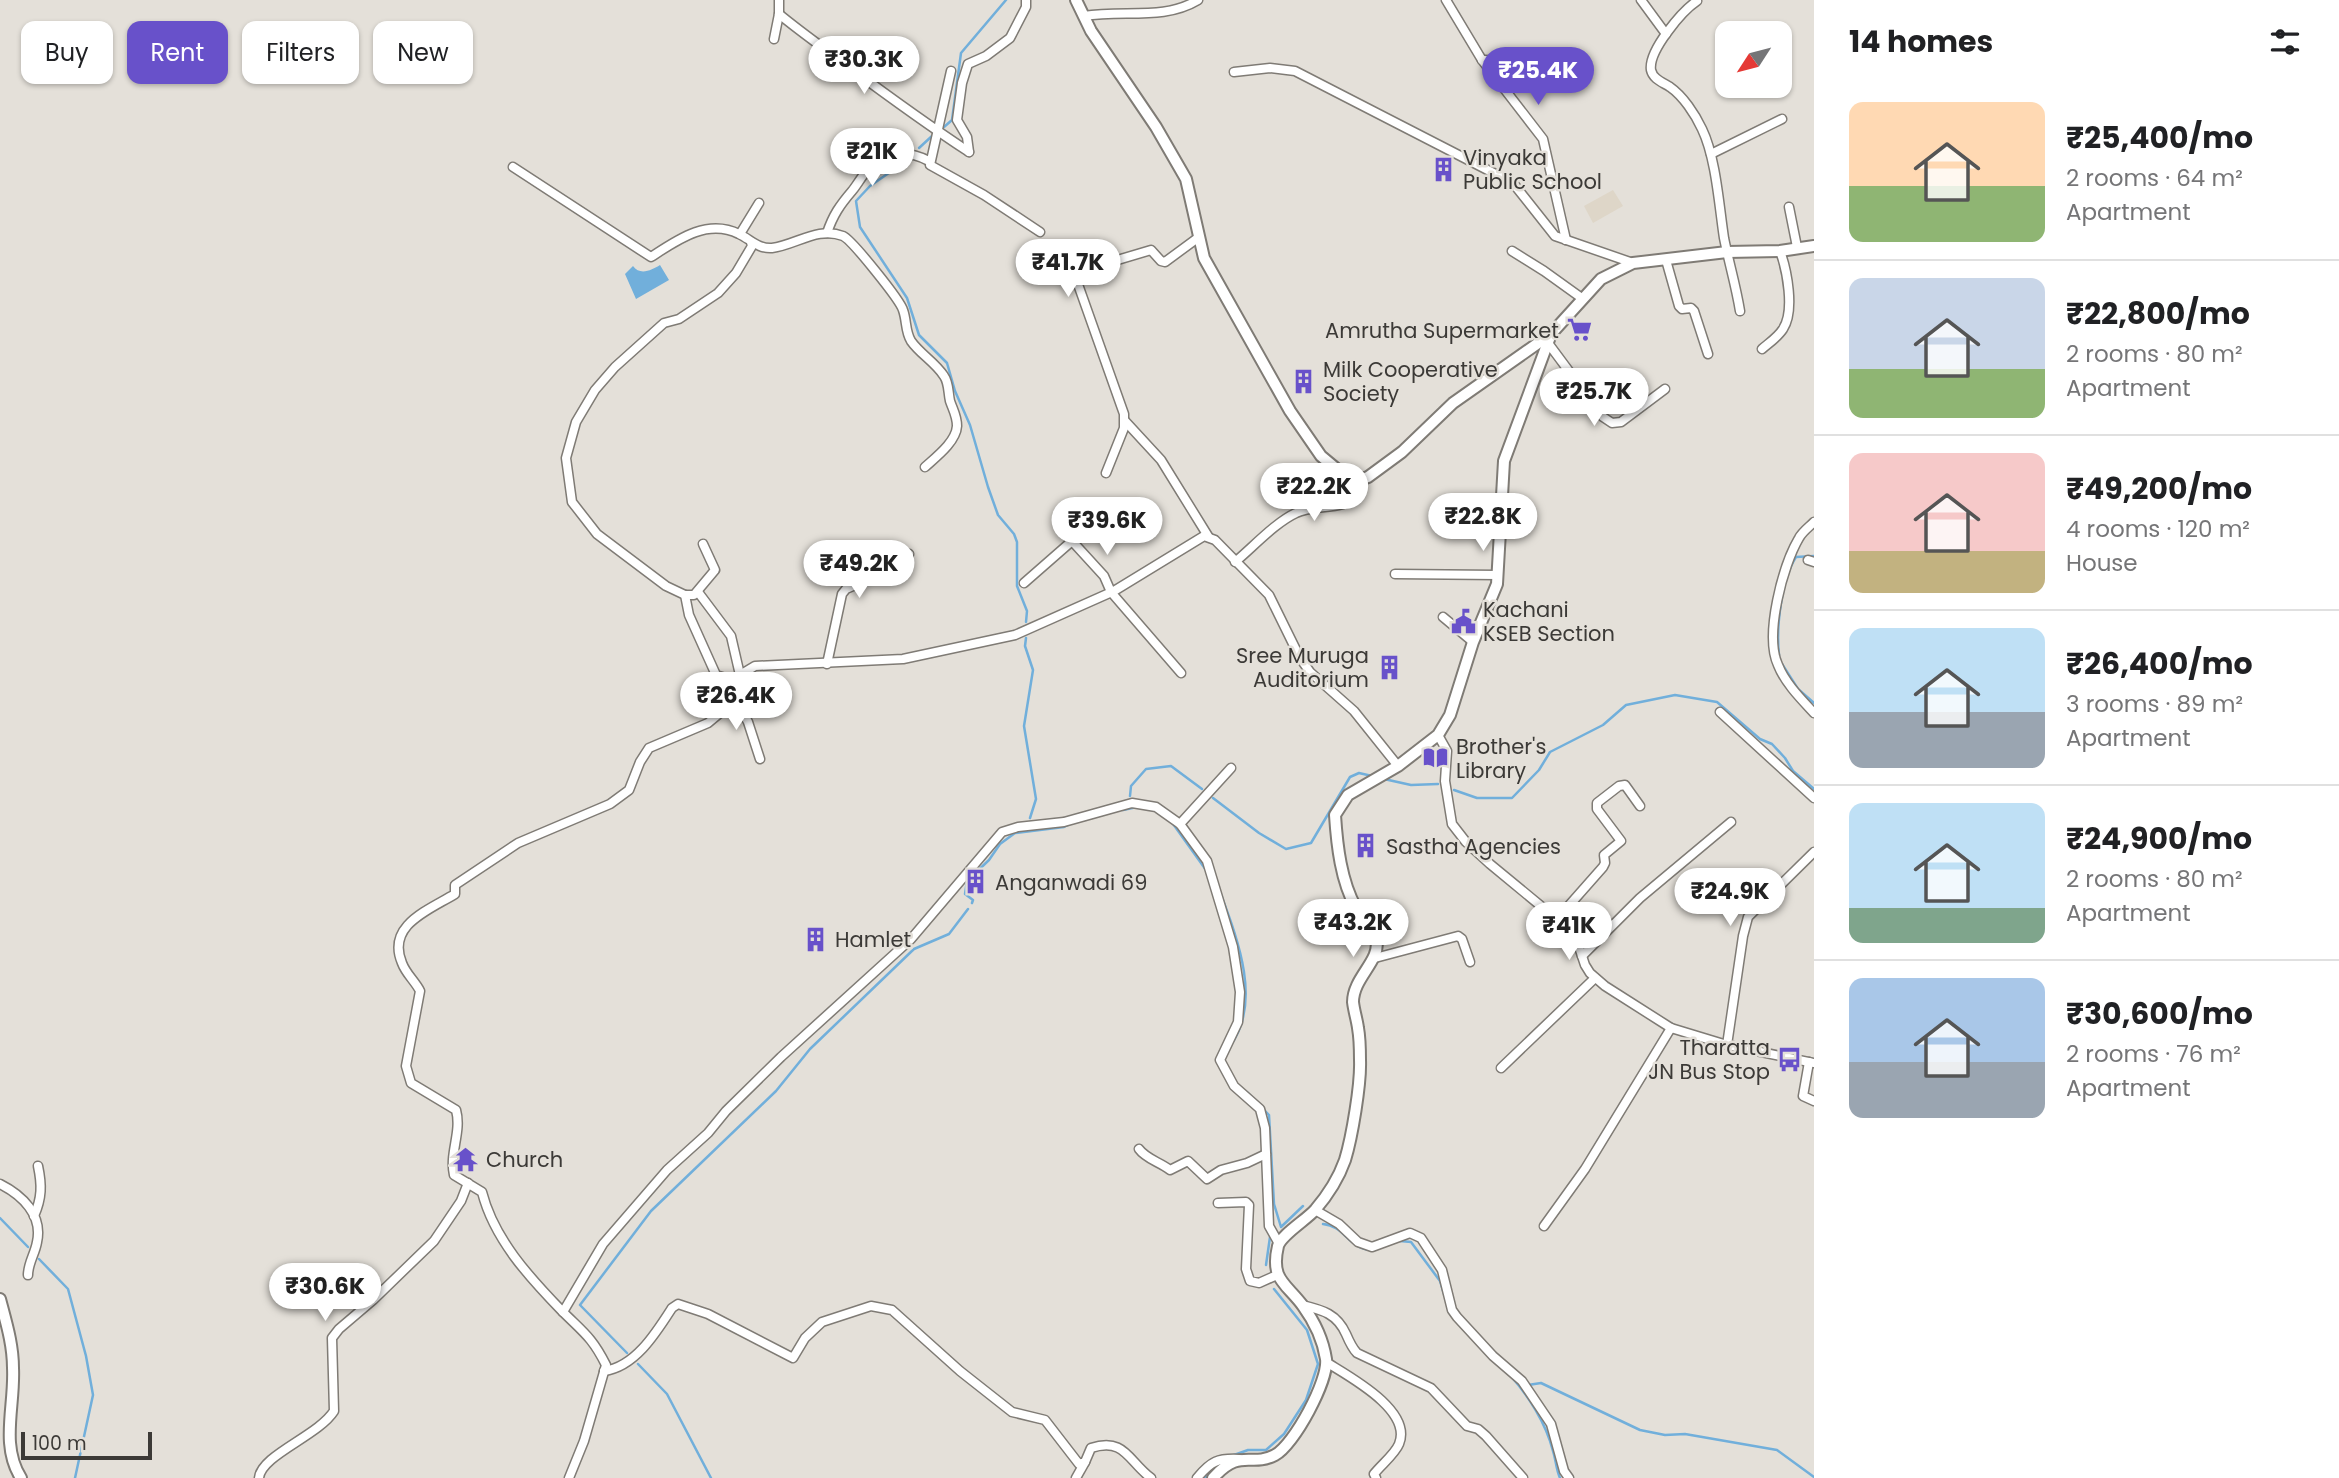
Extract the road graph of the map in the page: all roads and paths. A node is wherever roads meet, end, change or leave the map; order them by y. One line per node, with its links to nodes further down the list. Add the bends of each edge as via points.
1 (779, 0): 8 (street)
2 (1026, 0): 17 (street, via 1010,38 968,64 957,120 969,152)
3 (1076, 0): 9 (main road)
4 (1198, 0): 9 (street, via 1164,13)
5 (1446, 0): 12 (street)
6 (1642, 0): 10 (street)
7 (1697, 1): 10 (street, via 1675,19)
8 (779, 13): 11 (street); 17 (street)
9 (1084, 16): 26 (main road, via 1186,179)
10 (1666, 34): 18 (street, via 1651,62 1651,73 1679,94 1701,125)
11 (774, 39)
12 (1482, 60): 13 (street); 27 (street, via 1543,139)
13 (1564, 62)
14 (951, 71): 17 (street)
15 (1234, 72): 27 (street, via 1295,71 1409,128 1513,183 1550,231)
16 (1782, 119): 18 (street)
17 (937, 130): 19 (street)
18 (1711, 154): 33 (street)
19 (929, 160): 23 (street, via 932,167); 24 (street, via 901,153 874,164 840,204)
20 (513, 167): 25 (street, via 651,257 685,235 705,229)
21 (759, 202): 25 (street)
22 (1789, 207): 30 (street)
23 (1040, 232)
24 (827, 233): 28 (street, via 772,248); 43 (street, via 848,239 864,257 899,303 912,341 947,382 956,433)
25 (740, 234): 28 (street)
26 (1199, 237): 42 (street, via 1165,262 1150,250 1074,273); 45 (main road, via 1204,258 1306,437 1333,467)
27 (1566, 240): 35 (street)
28 (751, 242): 56 (street, via 736,273 718,293 679,319 664,323 608,375 576,422 566,458 572,502 597,534)
29 (1814, 246): 30 (main road)
30 (1797, 247): 32 (main road)
31 (1512, 251): 36 (street)
32 (1780, 251): 33 (main road); 39 (street, via 1787,276 1787,316 1782,331)
33 (1727, 252): 34 (main road); 37 (street)
34 (1666, 260): 35 (main road); 40 (street, via 1679,306 1694,310)
35 (1633, 264): 36 (main road, via 1601,279)
36 (1583, 299): 38 (main road)
37 (1740, 311)
38 (1550, 339): 41 (street, via 1612,423 1621,422); 45 (main road, via 1453,403 1402,452); 52 (main road, via 1504,461)
39 (1762, 349)
40 (1707, 354)
41 (1665, 389)
42 (1125, 421): 44 (street); 47 (street, via 1161,460)
43 (925, 467)
44 (1105, 473)
45 (1356, 481): 50 (street, via 1356,497 1294,514)
46 (1814, 522): 64 (street, via 1800,536 1788,562 1773,649 1783,673)
47 (1208, 536): 50 (street); 55 (street)
48 (703, 544): 54 (street, via 715,570)
49 (909, 554): 59 (street, via 899,565 842,594)
50 (1235, 562): 67 (street, via 1269,595 1310,673 1353,711)
51 (1395, 574): 52 (street)
52 (1498, 575): 58 (main road)
53 (1024, 583): 55 (street, via 1072,541 1104,576)
54 (698, 592): 56 (street); 61 (street, via 730,636)
55 (1111, 592): 59 (street, via 1016,635 903,659); 60 (street)
56 (685, 595): 61 (street, via 716,675)
57 (1443, 617): 58 (street)
58 (1473, 642): 65 (main road, via 1450,715)
59 (827, 664): 61 (street, via 755,666)
60 (1181, 673)
61 (739, 678): 62 (street)
62 (733, 694): 66 (street); 87 (street, via 708,723 649,748 629,790 610,804 517,843 455,884 456,894 406,925 399,954 420,991 406,1066 411,1083 456,1110 459,1123 452,1167 454,1175)
63 (1720, 712): 69 (street)
64 (1814, 713)
65 (1438, 735): 67 (main road); 74 (street, via 1447,751 1445,781 1452,824 1490,864)
66 (760, 760)
67 (1398, 766): 76 (main road, via 1348,795 1335,815 1346,886 1376,940)
68 (1231, 768): 72 (street)
69 (1814, 798)
70 (1640, 806): 74 (street, via 1625,785 1597,803 1597,810 1620,841 1604,855 1603,867)
71 (1731, 822): 75 (street, via 1640,898)
72 (1180, 824): 85 (street, via 1207,861 1233,947 1240,992 1238,1022 1220,1060 1234,1086 1260,1109); 98 (street, via 1156,807 1132,803 1064,822 1002,832 911,940 667,1170 603,1244)
73 (1814, 852): 80 (street, via 1748,917)
74 (1558, 918): 75 (street, via 1576,938)
75 (1582, 956): 78 (street)
76 (1375, 958): 77 (street, via 1458,936); 90 (main road, via 1363,972 1353,1002 1361,1064 1345,1160)
77 (1470, 962)
78 (1595, 978): 79 (street); 82 (street)
79 (1671, 1028): 80 (street); 92 (street, via 1585,1169)
80 (1727, 1045): 81 (street)
81 (1811, 1063): 83 (street, via 1802,1096)
82 (1501, 1068)
83 (1814, 1101)
84 (1139, 1149): 85 (street, via 1170,1170 1188,1161 1207,1178)
85 (1266, 1154): 93 (street, via 1269,1226)
86 (38, 1166): 91 (street, via 41,1194)
87 (468, 1183): 98 (street, via 482,1192 493,1225); 104 (street, via 434,1241 332,1338 334,1411 318,1430 272,1458)
88 (0, 1184): 91 (street, via 28,1203)
89 (1218, 1203): 95 (street, via 1249,1205 1246,1274 1250,1280 1259,1283)
90 (1315, 1210): 93 (main road); 112 (street, via 1372,1247 1410,1233 1421,1238 1442,1270 1452,1310 1522,1381 1551,1424)
91 (34, 1216): 94 (street, via 38,1237)
92 (1544, 1226)
93 (1279, 1242): 95 (main road)
94 (28, 1275)
95 (1277, 1275): 97 (main road)
96 (0, 1299): 103 (main road, via 14,1371 8,1456)
97 (1302, 1305): 99 (main road, via 1321,1338); 111 (street, via 1328,1311 1357,1353 1431,1388 1467,1426 1486,1436)
98 (563, 1312): 100 (street, via 593,1340 606,1364)
99 (1326, 1362): 101 (main road, via 1321,1385 1294,1437 1275,1455); 110 (street, via 1377,1395 1400,1426 1399,1443 1374,1474)
100 (604, 1371): 102 (street, via 625,1365 678,1304 708,1314 793,1358 822,1322 871,1306 892,1310 1012,1412 1045,1420 1074,1459 1079,1464); 105 (street)
101 (1239, 1459): 108 (street, via 1221,1458); 109 (main road)
102 (1085, 1462): 106 (street); 107 (street, via 1091,1448 1106,1443 1117,1446)
103 (21, 1478)
104 (259, 1478)
105 (569, 1478)
106 (1076, 1478)
107 (1151, 1478)
108 (1197, 1478)
109 (1213, 1478)
110 (1376, 1478)
111 (1523, 1478)
112 (1569, 1478)

